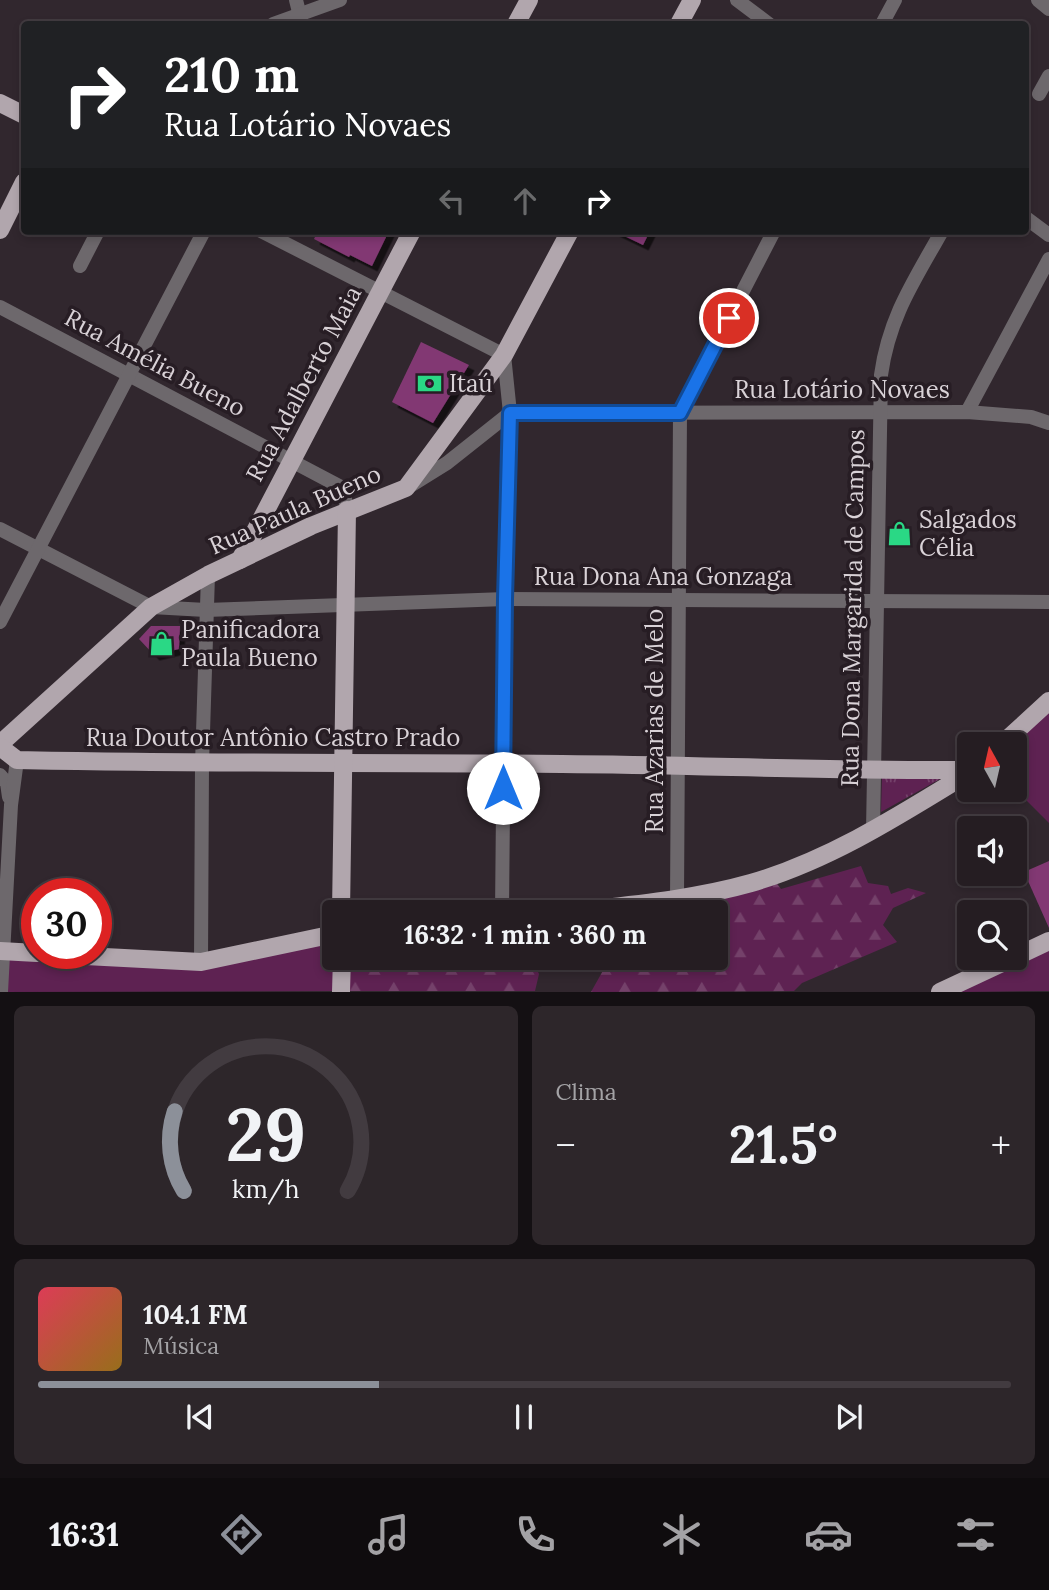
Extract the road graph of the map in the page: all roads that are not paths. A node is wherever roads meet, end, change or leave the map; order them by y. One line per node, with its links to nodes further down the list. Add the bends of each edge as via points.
1 (340, 0): 8 (street)
2 (529, 0): 10 (main road)
3 (692, 0): 11 (main road)
4 (737, 0): 12 (street)
5 (895, 0): 13 (street)
6 (1038, 0): 7 (street)
7 (1049, 9)
8 (300, 13): 9 (street)
9 (280, 21)
10 (518, 21)
11 (681, 21)
12 (765, 21)
13 (884, 21)
14 (1049, 76): 15 (street)
15 (1039, 94)
16 (0, 103): 17 (main road)
17 (21, 113)
18 (21, 188): 20 (main road)
19 (1029, 220): 28 (street)
20 (0, 230)
21 (96, 235): 30 (street)
22 (202, 235): 34 (street)
23 (269, 235): 31 (street)
24 (409, 235): 31 (main road, Rua Adalberto Maia)
25 (568, 235): 33 (main road, Rua Paula Bueno)
26 (772, 235): 37 (street, Rua Azarias de Melo)
27 (940, 235): 38 (street, Rua Dona Margarida de Campos, via 898,308 885,345)
28 (1049, 235)
29 (1048, 262): 35 (street)
30 (80, 266)
31 (380, 293): 33 (street); 40 (main road, Rua Adalberto Maia)
32 (0, 307): 34 (street, Rua Amélia Bueno)
33 (504, 355): 36 (street); 41 (main road, Rua Paula Bueno)
34 (129, 375): 40 (street, Rua Amélia Bueno); 44 (street)
35 (967, 412): 38 (street, Rua Lotário Novaes); 39 (street, Rua Lotário Novaes)
36 (510, 413): 37 (street, Rua Lotário Novaes); 41 (street, via 447,463); 47 (street)
37 (680, 413): 38 (street, Rua Lotário Novaes); 49 (street, Rua Azarias de Melo)
38 (879, 414): 48 (street, Rua Dona Margarida de Campos)
39 (1049, 422)
40 (291, 460): 42 (street, Rua Amélia Bueno, via 339,486); 45 (main road, Rua Adalberto Maia)
41 (406, 488): 42 (main road, Rua Paula Bueno)
42 (347, 510): 45 (main road, Rua Paula Bueno); 51 (main road)
43 (0, 529): 44 (street)
44 (37, 549): 52 (street); 54 (street)
45 (240, 560): 46 (main road, Rua Paula Bueno)
46 (208, 575): 52 (main road, Rua Paula Bueno); 53 (street)
47 (505, 599): 49 (street, Rua Dona Ana Gonzaga); 51 (street, Rua Dona Ana Gonzaga); 59 (street)
48 (877, 600): 49 (street, Rua Dona Ana Gonzaga); 50 (street, Rua Dona Ana Gonzaga); 63 (street, Rua Dona Margarida de Campos)
49 (677, 601): 62 (street, Rua Azarias de Melo)
50 (1049, 602)
51 (347, 604): 53 (street, Rua Dona Ana Gonzaga); 61 (main road)
52 (151, 607): 53 (street, Rua Dona Ana Gonzaga); 57 (main road, Rua Paula Bueno)
53 (206, 610): 60 (street)
54 (0, 622)
55 (1049, 701): 56 (main road)
56 (1015, 732)
57 (0, 746): 58 (main road)
58 (17, 760): 60 (main road, Rua Doutor Antônio Castro Prado); 67 (street)
59 (503, 763): 61 (main road, Rua Doutor Antônio Castro Prado); 62 (main road, Rua Doutor Antônio Castro Prado); 71 (street)
60 (202, 764): 61 (main road, Rua Doutor Antônio Castro Prado); 79 (street)
61 (344, 764): 70 (main road)
62 (678, 765): 63 (main road, Rua Doutor Antônio Castro Prado); 69 (street, Rua Azarias de Melo)
63 (873, 771): 64 (main road, Rua Doutor Antônio Castro Prado); 68 (street, Rua Dona Margarida de Campos)
64 (957, 771)
65 (0, 775): 67 (street, via 7,783)
66 (957, 779): 68 (main road)
67 (11, 805): 75 (street)
68 (873, 831): 69 (main road, via 751,883)
69 (677, 899): 72 (main road)
70 (341, 900)
71 (502, 900)
72 (668, 900)
73 (322, 937): 79 (main road)
74 (1049, 942): 77 (main road)
75 (2, 951): 76 (main road); 82 (street)
76 (21, 952)
77 (1027, 952)
78 (112, 957): 79 (main road)
79 (201, 962)
80 (342, 970): 83 (main road)
81 (987, 970): 84 (main road)
82 (1, 992)
83 (341, 992)
84 (940, 992)

